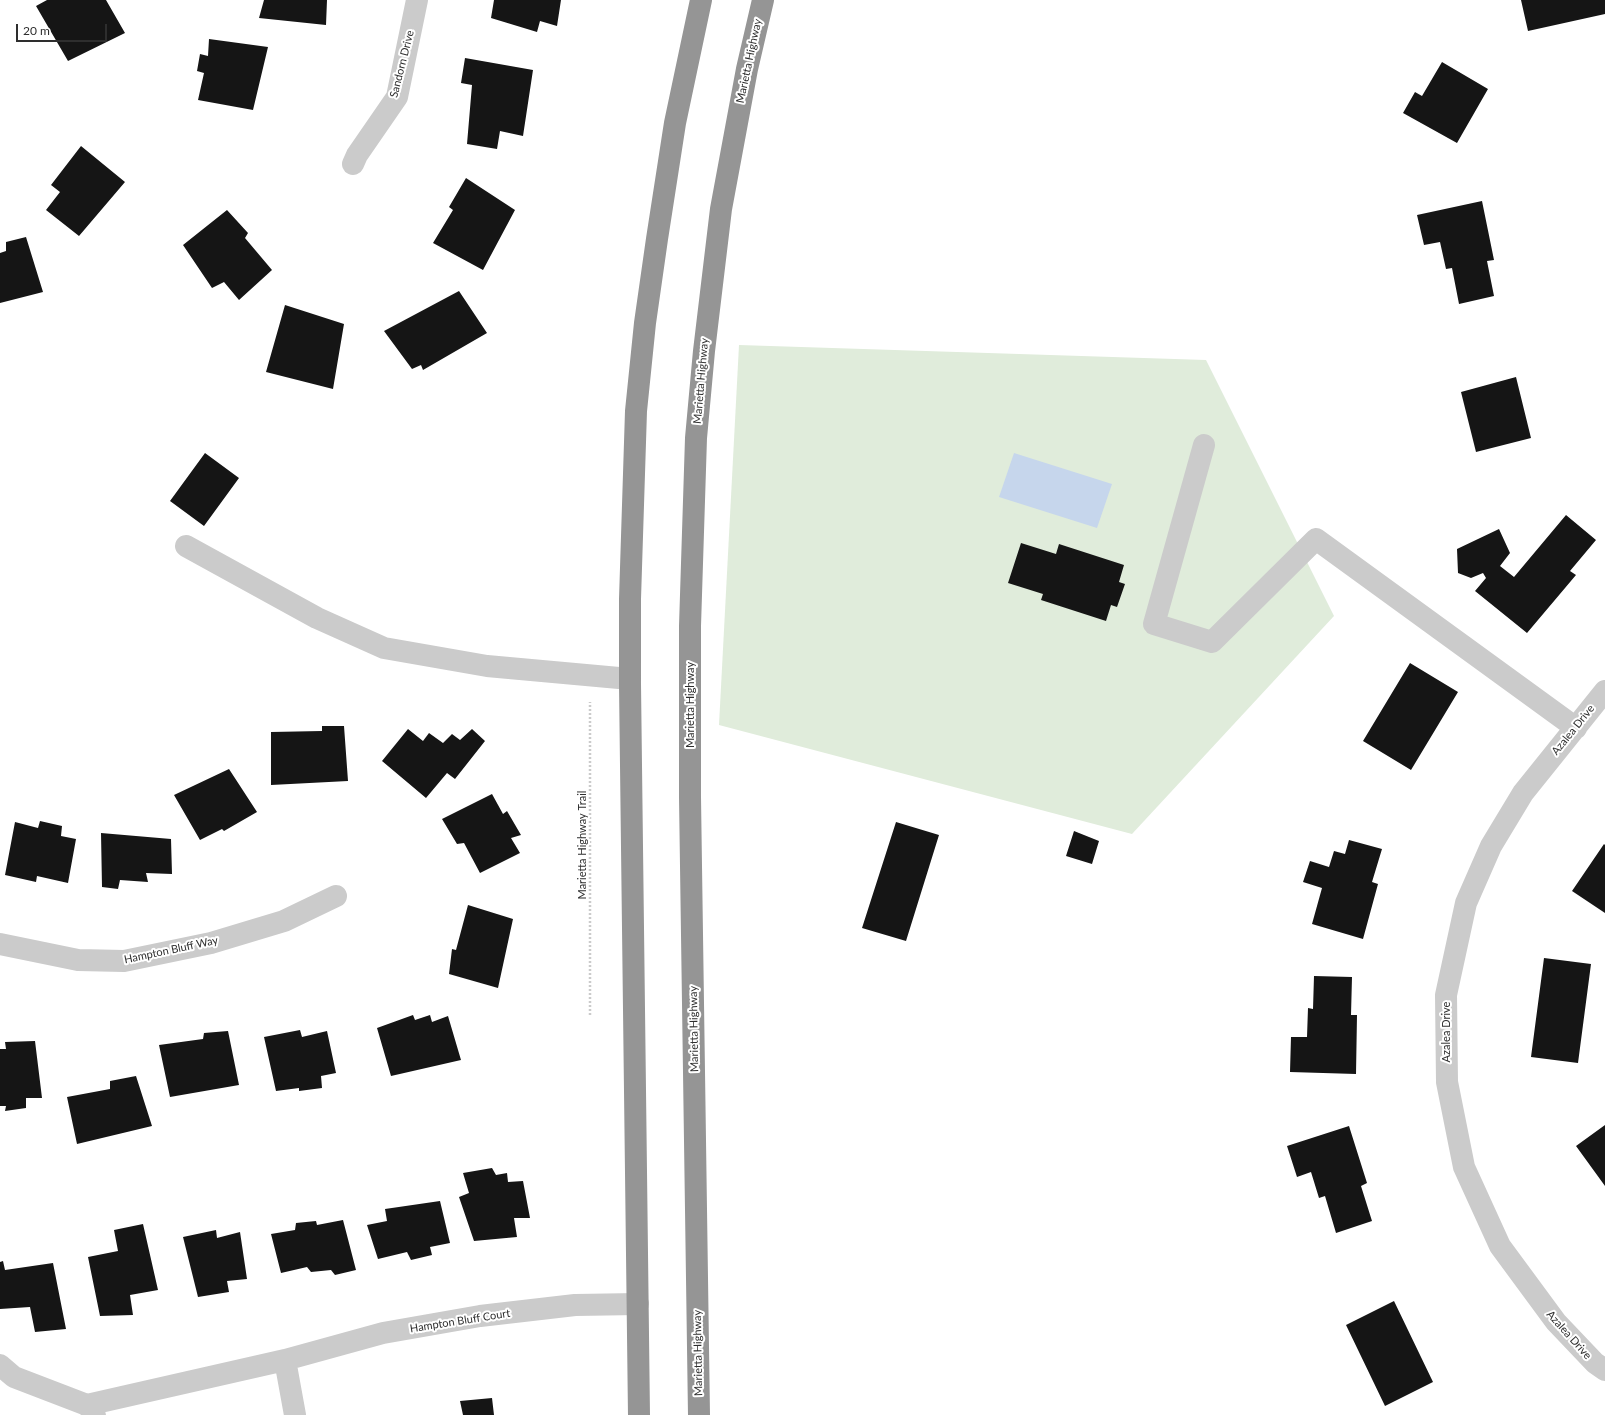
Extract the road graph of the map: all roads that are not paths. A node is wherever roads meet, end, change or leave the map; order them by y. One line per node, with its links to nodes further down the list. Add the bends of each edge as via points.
1 (417, 0): 4 (street, Sandorn Drive, via 396,97)
2 (702, 0): 7 (highway, via 676,123 645,323 636,411)
3 (763, 0): 19 (highway, Marietta Highway, via 744,84 721,209 696,438 690,649 690,797)
4 (353, 164)
5 (1204, 445): 9 (street, via 1154,624 1212,642 1316,539)
6 (186, 546): 7 (street, via 317,618 384,648 487,666)
7 (630, 679): 12 (highway)
8 (1605, 691): 9 (street, Azalea Drive)
9 (1576, 728): 15 (street, Azalea Drive, via 1523,793 1490,846 1466,903 1446,995 1447,1082 1464,1167 1500,1246 1556,1322)
10 (336, 896): 11 (street, Hampton Bluff Way, via 284,921 211,943 124,961 78,960)
11 (0, 944)
12 (638, 1304): 13 (street, Hampton Bluff Court, via 575,1305 480,1316 383,1333); 18 (highway)
13 (285, 1360): 16 (street, Hampton Bluff Court); 17 (street)
14 (0, 1365): 16 (street, Hampton Bluff Court, via 14,1377)
15 (1605, 1370)
16 (91, 1410)
17 (295, 1415)
18 (639, 1415)
19 (699, 1415)

